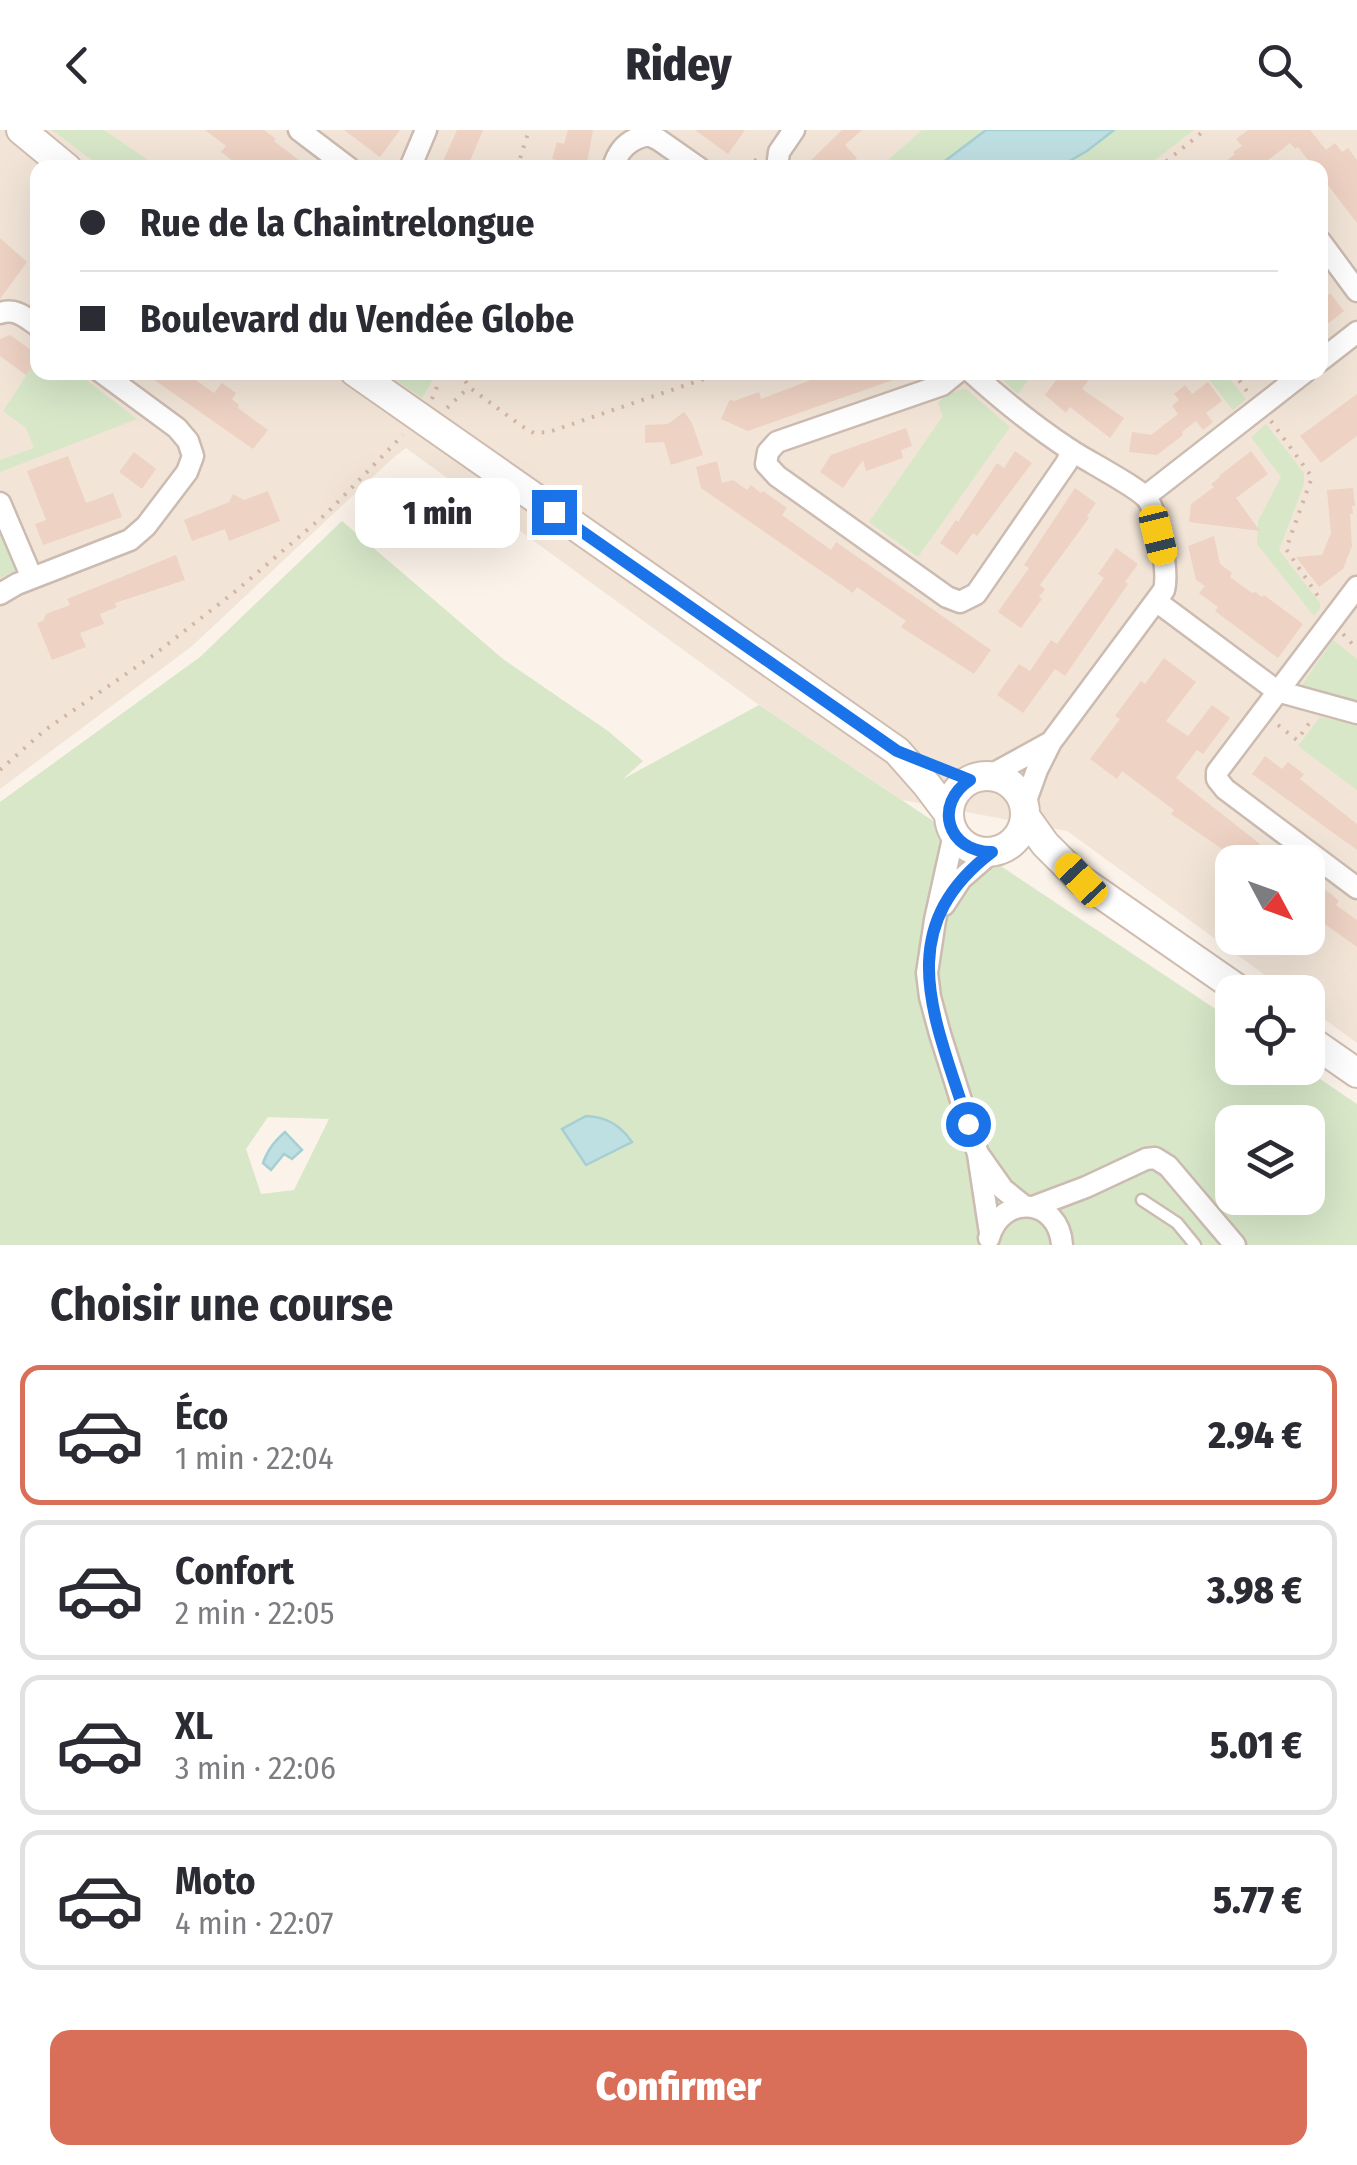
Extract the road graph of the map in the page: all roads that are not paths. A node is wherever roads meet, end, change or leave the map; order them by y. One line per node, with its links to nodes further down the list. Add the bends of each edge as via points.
1 (21, 130): 5 (main road)
2 (299, 130): 6 (street)
3 (426, 130): 7 (street)
4 (794, 130): 10 (street)
5 (57, 160)
6 (338, 160)
7 (413, 160)
8 (615, 160): 9 (street, via 627,144 649,135)
9 (688, 160)
10 (778, 160)
11 (1328, 252): 12 (street)
12 (1357, 291)
13 (2, 307): 14 (street)
14 (30, 320)
15 (1357, 332): 16 (street)
16 (1328, 355)
17 (113, 380): 25 (street, via 188,441 187,472 130,540)
18 (366, 380): 32 (main road)
19 (948, 380): 22 (street, via 777,442 766,464 960,602 976,594)
20 (979, 380): 22 (street)
21 (1295, 380): 23 (street)
22 (1070, 450): 23 (street)
23 (1146, 496): 28 (street, via 1167,578)
24 (0, 503): 25 (street)
25 (32, 578): 27 (street)
26 (1357, 587): 29 (street)
27 (0, 594)
28 (1156, 602): 29 (street); 31 (street)
29 (1277, 691): 30 (street); 38 (street, via 1217,780)
30 (1357, 713)
31 (1051, 742): 33 (street); 34 (street)
32 (897, 751): 33 (main road); 35 (main road)
33 (979, 778): 34 (main road, via 1011,785); 35 (main road, via 954,793)
34 (1025, 811): 36 (main road, via 1022,830); 37 (main road, via 1045,844)
35 (951, 824): 36 (main road, via 970,849); 39 (street)
36 (997, 851): 37 (main road); 39 (street, via 960,879)
37 (1081, 880): 40 (main road)
38 (1357, 888)
39 (935, 920): 43 (street, via 930,997)
40 (1218, 975)
41 (1325, 1050): 42 (main road)
42 (1357, 1073)
43 (978, 1154): 47 (street, via 1003,1190); 50 (street)
44 (1086, 1187): 46 (street, via 1155,1158); 47 (street); 49 (street)
45 (1142, 1200): 48 (lane)
46 (1199, 1203): 48 (lane); 52 (street)
47 (1028, 1206): 49 (street, via 1054,1220); 50 (street, via 997,1220)
48 (1177, 1223): 51 (lane)
49 (1061, 1238)
50 (989, 1239)
51 (1195, 1245)
52 (1235, 1245)

